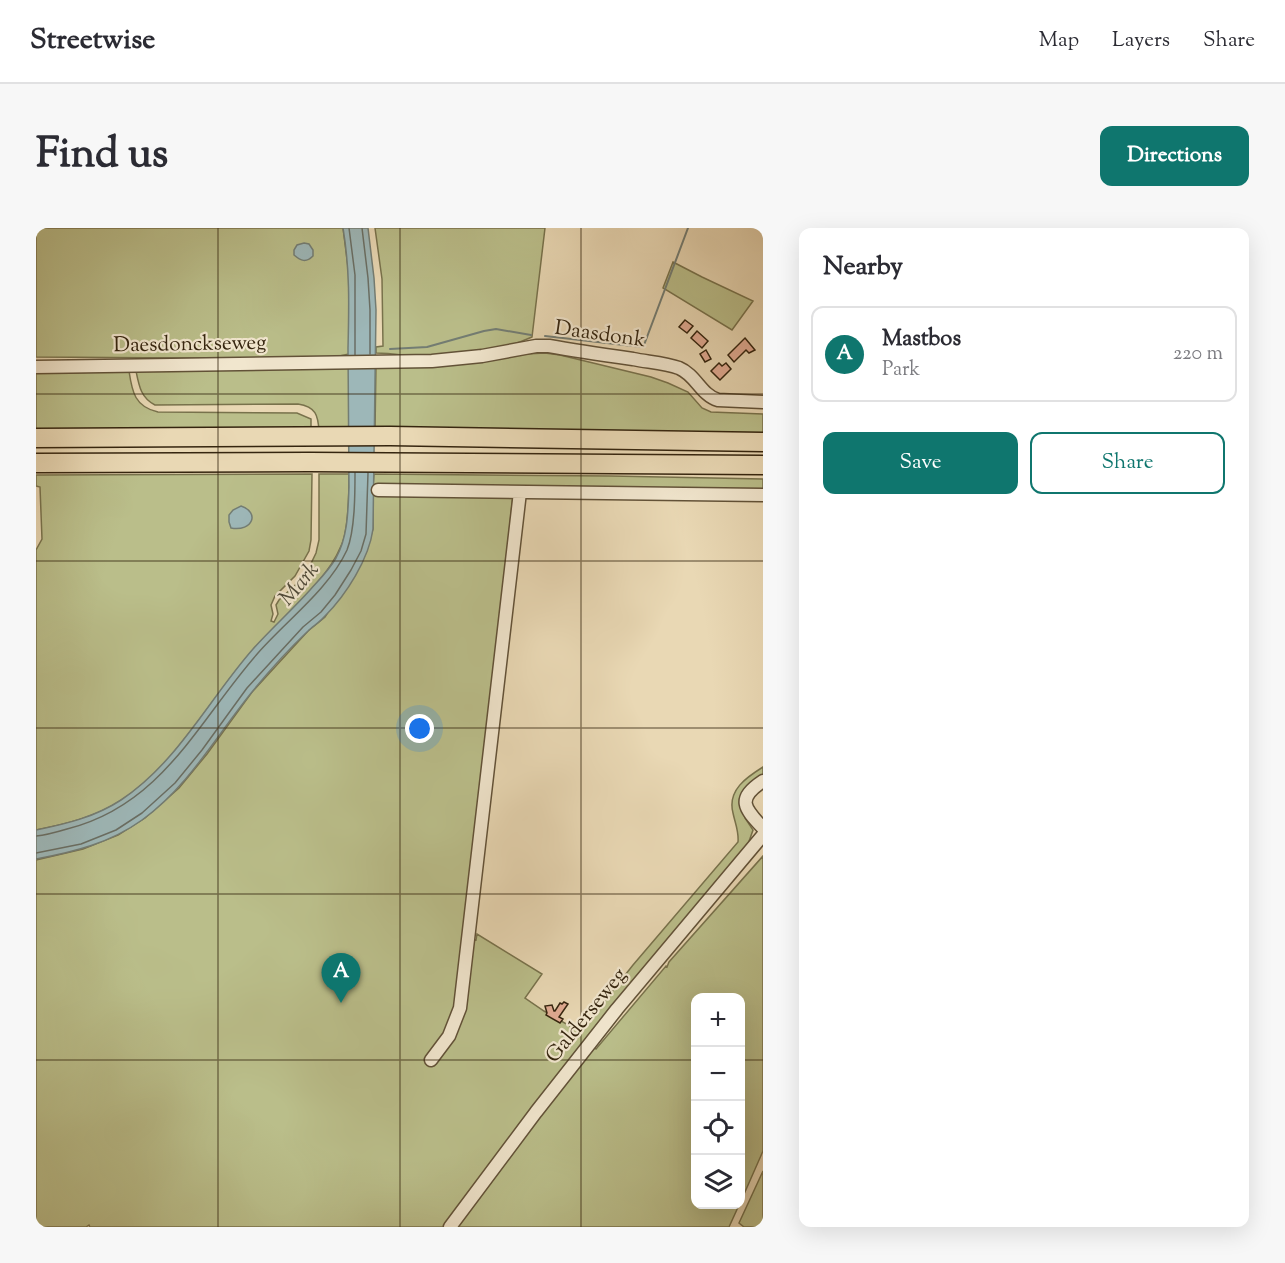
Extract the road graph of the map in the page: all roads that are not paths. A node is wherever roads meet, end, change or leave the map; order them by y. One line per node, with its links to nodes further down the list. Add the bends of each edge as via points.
1 (345, 362): 2 (street, Daesdonckseweg); 3 (street, Daasdonk, via 444,360 549,346 668,365 687,372 712,398)
2 (36, 367)
3 (763, 402)
4 (36, 438): 5 (highway, via 390,436)
5 (763, 442)
6 (36, 463): 7 (highway)
7 (763, 465)
8 (378, 490): 9 (street)
9 (520, 492): 10 (street); 14 (street, via 460,1008 449,1036)
10 (763, 495)
11 (763, 781): 12 (street, via 746,798 748,813)
12 (763, 828)
13 (763, 835): 15 (street, Galderseweg, via 609,1018)
14 (431, 1060)
15 (450, 1227)

